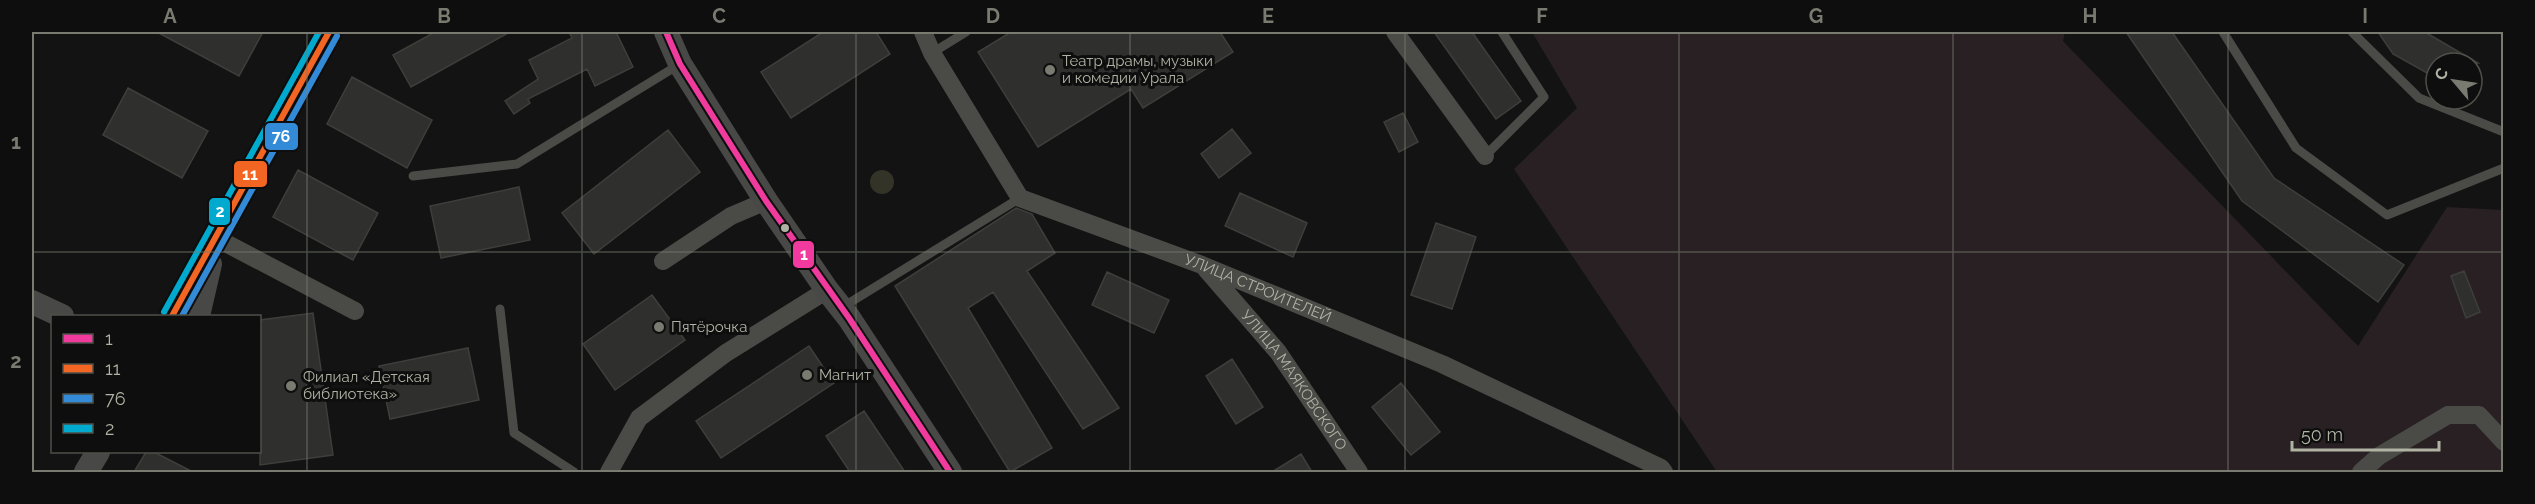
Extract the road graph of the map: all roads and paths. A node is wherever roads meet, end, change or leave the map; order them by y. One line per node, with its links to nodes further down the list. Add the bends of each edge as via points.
1 (329, 32): 17 (main road)
2 (666, 32): 10 (main road)
3 (923, 32): 9 (street)
4 (966, 32): 9 (lane)
5 (1395, 32): 12 (street)
6 (1502, 32): 12 (lane, via 1544,97)
7 (2223, 32): 13 (lane, via 2296,148 2387,215)
8 (2352, 32): 11 (lane, via 2419,98)
9 (933, 53): 15 (street)
10 (680, 64): 14 (lane, via 517,164); 16 (main road)
11 (2504, 132)
12 (1485, 156)
13 (2504, 168)
14 (413, 176)
15 (1020, 198): 19 (street, УЛИЦА СТРОИТЕЛЕЙ); 20 (lane)
16 (766, 201): 18 (street, via 731,216); 20 (main road)
17 (216, 238): 23 (street); 25 (main road); 26 (main road)
18 (663, 261)
19 (1202, 265): 31 (street, УЛИЦА МАЯКОВСКОГО, via 1278,352); 32 (street, УЛИЦА СТРОИТЕЛЕЙ, via 1442,364)
20 (834, 299): 29 (street, via 726,353 639,418); 30 (main road)
21 (32, 302): 24 (main road)
22 (500, 309): 28 (lane, via 514,433)
23 (355, 310)
24 (60, 315)
25 (173, 315)
26 (198, 315)
27 (2504, 442): 33 (street, via 2479,415 2448,415 2379,456)
28 (574, 472)
29 (609, 472)
30 (950, 472)
31 (1359, 472)
32 (1664, 472)
33 (2361, 472)

